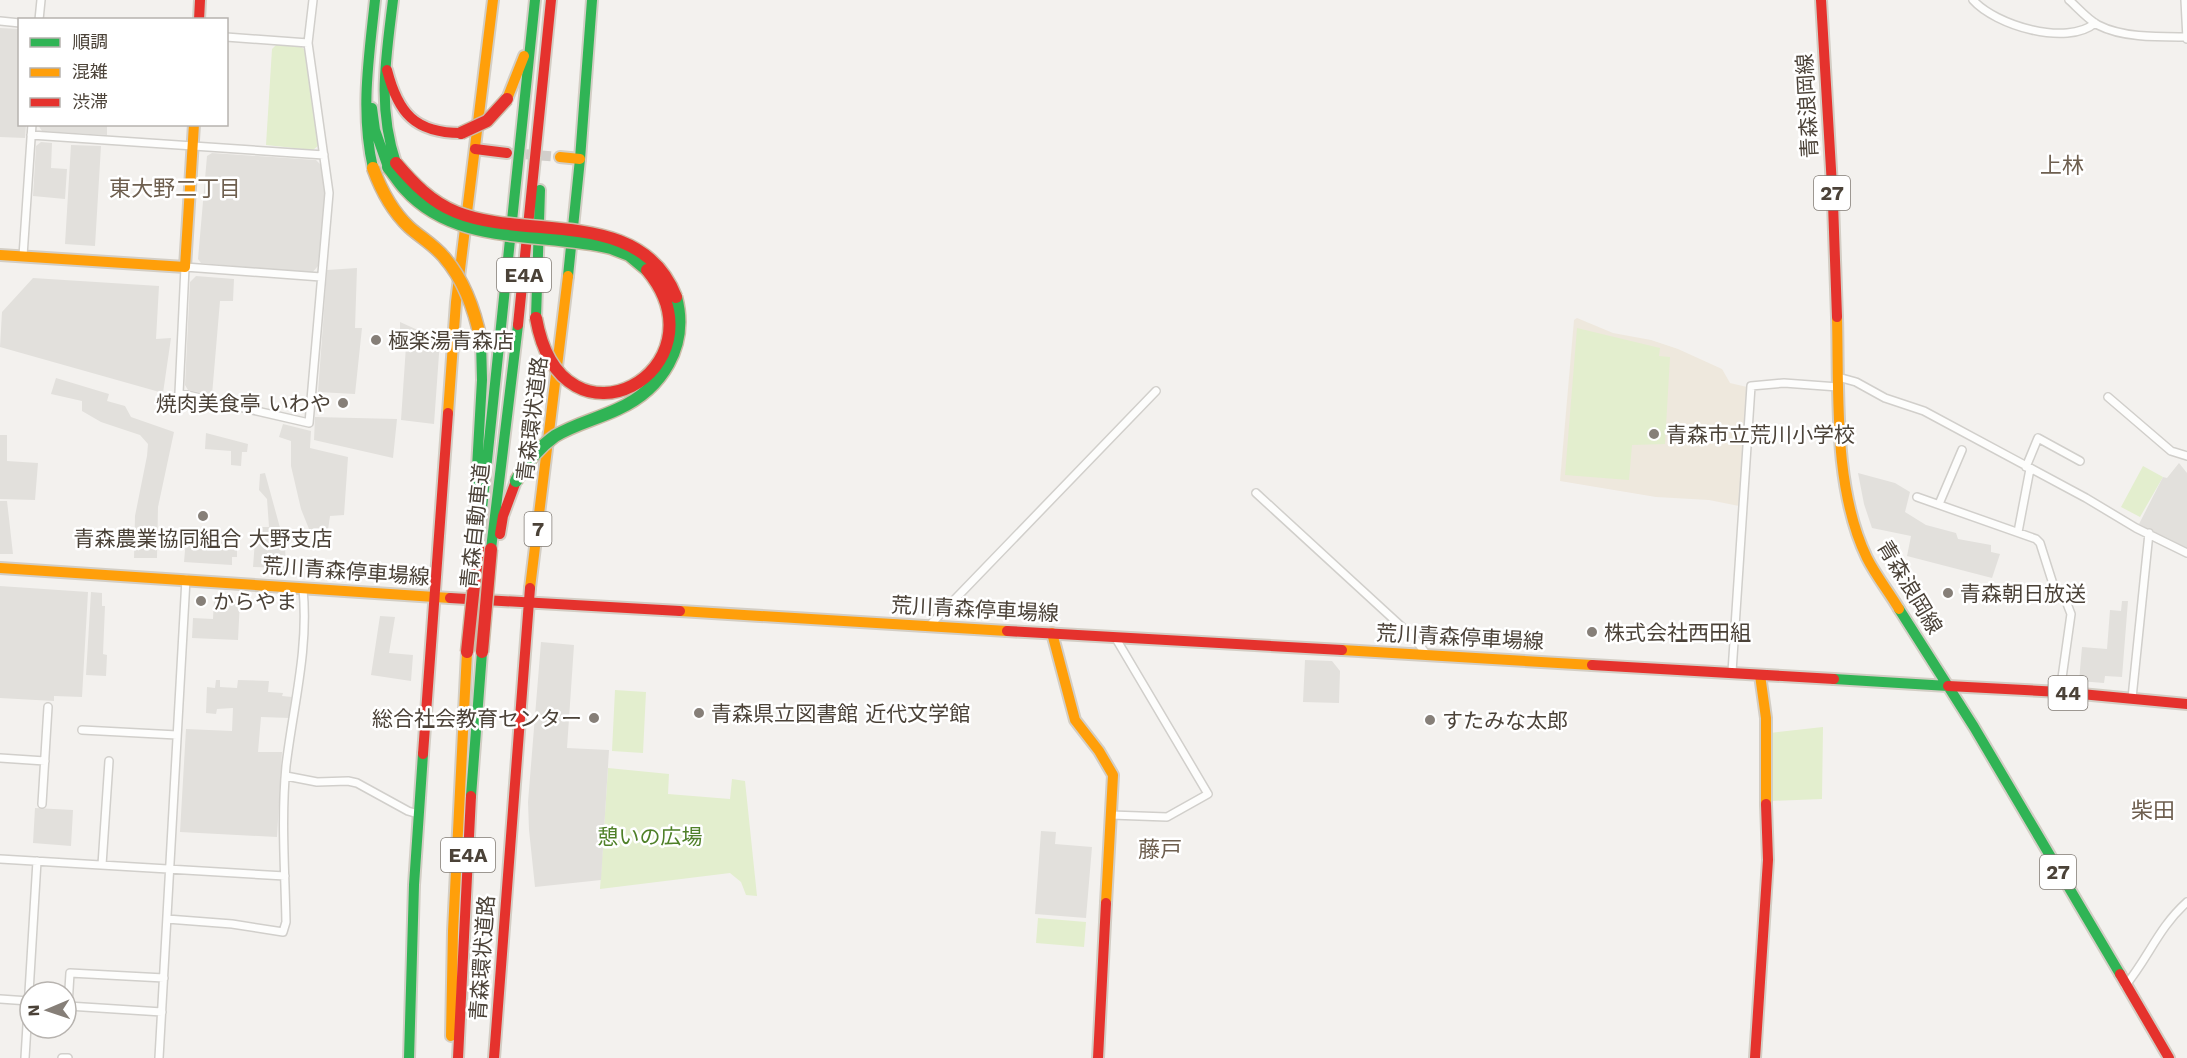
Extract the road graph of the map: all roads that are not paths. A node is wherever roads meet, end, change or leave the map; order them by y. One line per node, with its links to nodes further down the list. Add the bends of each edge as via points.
1 (41, 0): 14 (street)
2 (200, 0): 15 (main road)
3 (314, 0): 23 (street)
4 (375, 0): 24 (main road)
5 (393, 0): 25 (main road)
6 (493, 0): 30 (main road)
7 (535, 0): 19 (main road, 青森自動車道 / E4A)
8 (551, 0): 22 (main road, 青森自動車道 / E4A)
9 (592, 0): 34 (main road, 青森環状道路 / 7)
10 (1821, 0): 40 (main road, 青森浪岡線 / 27)
11 (1973, 0): 18 (street, via 1984,10 2037,33 2081,30)
12 (2069, 0): 18 (street)
13 (2185, 0): 21 (street)
14 (39, 18)
15 (200, 18)
16 (0, 21): 17 (street)
17 (18, 23)
18 (2095, 23): 21 (street, via 2124,33)
19 (532, 32): 25 (main road, bridge, via 516,81 496,115 475,129 461,132 431,131 416,124 392,92); 52 (main road, 青森自動車道 / E4A)
20 (228, 37): 23 (street)
21 (2187, 38)
22 (547, 39): 35 (main road, bridge, via 536,318 539,338 553,367 581,388 598,392 625,390 645,379 665,351 670,318 667,300 638,260 606,246 497,233 444,219 419,205 403,189); 52 (main road, 青森自動車道 / E4A, via 522,289)
23 (308, 43): 32 (street)
24 (371, 46): 35 (main road, via 375,130); 52 (main road, bridge, via 365,102 367,150 379,186 403,221 443,257 462,283 475,311 481,341)
25 (386, 63): 35 (main road, via 382,115)
26 (32, 126): 28 (street)
27 (194, 126): 29 (main road)
28 (31, 135): 29 (street); 37 (street)
29 (193, 147): 32 (street); 38 (main road)
30 (475, 149): 31 (main road); 57 (main road, via 455,312)
31 (507, 153)
32 (324, 155): 39 (street, via 329,194)
33 (560, 158): 34 (main road)
34 (580, 159): 58 (main road, 青森環状道路 / 7)
35 (392, 165): 52 (main road, bridge, via 427,197 473,219 590,233 637,249 663,273 679,310 677,345 661,379 634,401 570,427 533,455 516,481)
36 (0, 255): 37 (main road)
37 (23, 256): 38 (main road)
38 (185, 267): 39 (street); 39 (street, via 178,393 309,423)
39 (321, 277)
40 (1838, 382): 46 (street, via 1856,382 1885,398 1924,411); 63 (street, via 1751,386); 65 (main road, 青森浪岡線 / 27, via 1842,471 1859,538 1878,576)
41 (1156, 391): 59 (street)
42 (2108, 397): 44 (street, via 2171,451)
43 (1962, 450): 49 (street)
44 (2187, 456)
45 (2080, 461): 46 (street, via 2038,438)
46 (2028, 468): 50 (street); 51 (street)
47 (1256, 493): 62 (street)
48 (1917, 497): 49 (street)
49 (1938, 504): 50 (street)
50 (2018, 532): 66 (street, via 2040,543 2053,584 2071,614)
51 (2149, 533): 53 (street); 67 (street)
52 (485, 548): 98 (main road, 青森自動車道 / E4A, bridge, via 467,639); 99 (main road, 青森自動車道 / E4A, bridge, via 486,610 470,811)
53 (2187, 553)
54 (0, 568): 55 (main road, 荒川青森停車場線)
55 (186, 579): 56 (main road, 荒川青森停車場線); 71 (street)
56 (303, 589): 57 (main road, 荒川青森停車場線); 75 (street, via 302,663)
57 (435, 596): 58 (main road, 荒川青森停車場線); 77 (main road)
58 (528, 602): 59 (main road, 荒川青森停車場線); 100 (main road, 青森環状道路 / 7)
59 (930, 625): 60 (main road, 荒川青森停車場線)
60 (1052, 633): 61 (main road, 荒川青森停車場線); 78 (main road, via 1075,720 1113,775)
61 (1115, 637): 62 (main road, 荒川青森停車場線); 78 (street, via 1208,794 1167,817)
62 (1428, 655): 63 (main road, 荒川青森停車場線)
63 (1732, 672): 64 (main road, 荒川青森停車場線)
64 (1760, 675): 65 (main road, 荒川青森停車場線); 102 (main road, via 1767,718 1768,860)
65 (1948, 686): 66 (main road, 44); 88 (main road, 青森浪岡線 / 27)
66 (2060, 692): 67 (main road, 44)
67 (2132, 698): 68 (main road, 44)
68 (2187, 704)
69 (48, 707): 73 (street)
70 (82, 730): 71 (street)
71 (177, 735): 82 (street)
72 (0, 758): 73 (street)
73 (45, 761): 76 (street)
74 (109, 761): 81 (street)
75 (286, 776): 77 (street, via 357,783); 83 (street)
76 (42, 804)
77 (418, 813): 97 (main road)
78 (1111, 815): 101 (main road)
79 (0, 859): 80 (street)
80 (37, 861): 81 (street); 87 (street)
81 (102, 865): 82 (street)
82 (170, 869): 83 (street); 85 (street)
83 (285, 876): 85 (street, via 283,932)
84 (2187, 902): 88 (street, via 2170,919)
85 (167, 919): 86 (street)
86 (164, 978): 91 (street); 91 (street, via 70,973 68,1006)
87 (30, 980)
88 (2125, 986): 103 (main road, 青森浪岡線 / 27)
89 (0, 999): 90 (street)
90 (18, 1000)
91 (162, 1012): 96 (street)
92 (26, 1040): 93 (street)
93 (25, 1058)
94 (62, 1058): 95 (street)
95 (68, 1058)
96 (159, 1058)
97 (409, 1058)
98 (451, 1058)
99 (458, 1058)
100 (494, 1058)
101 (1098, 1058)
102 (1755, 1058)
103 (2169, 1058)

